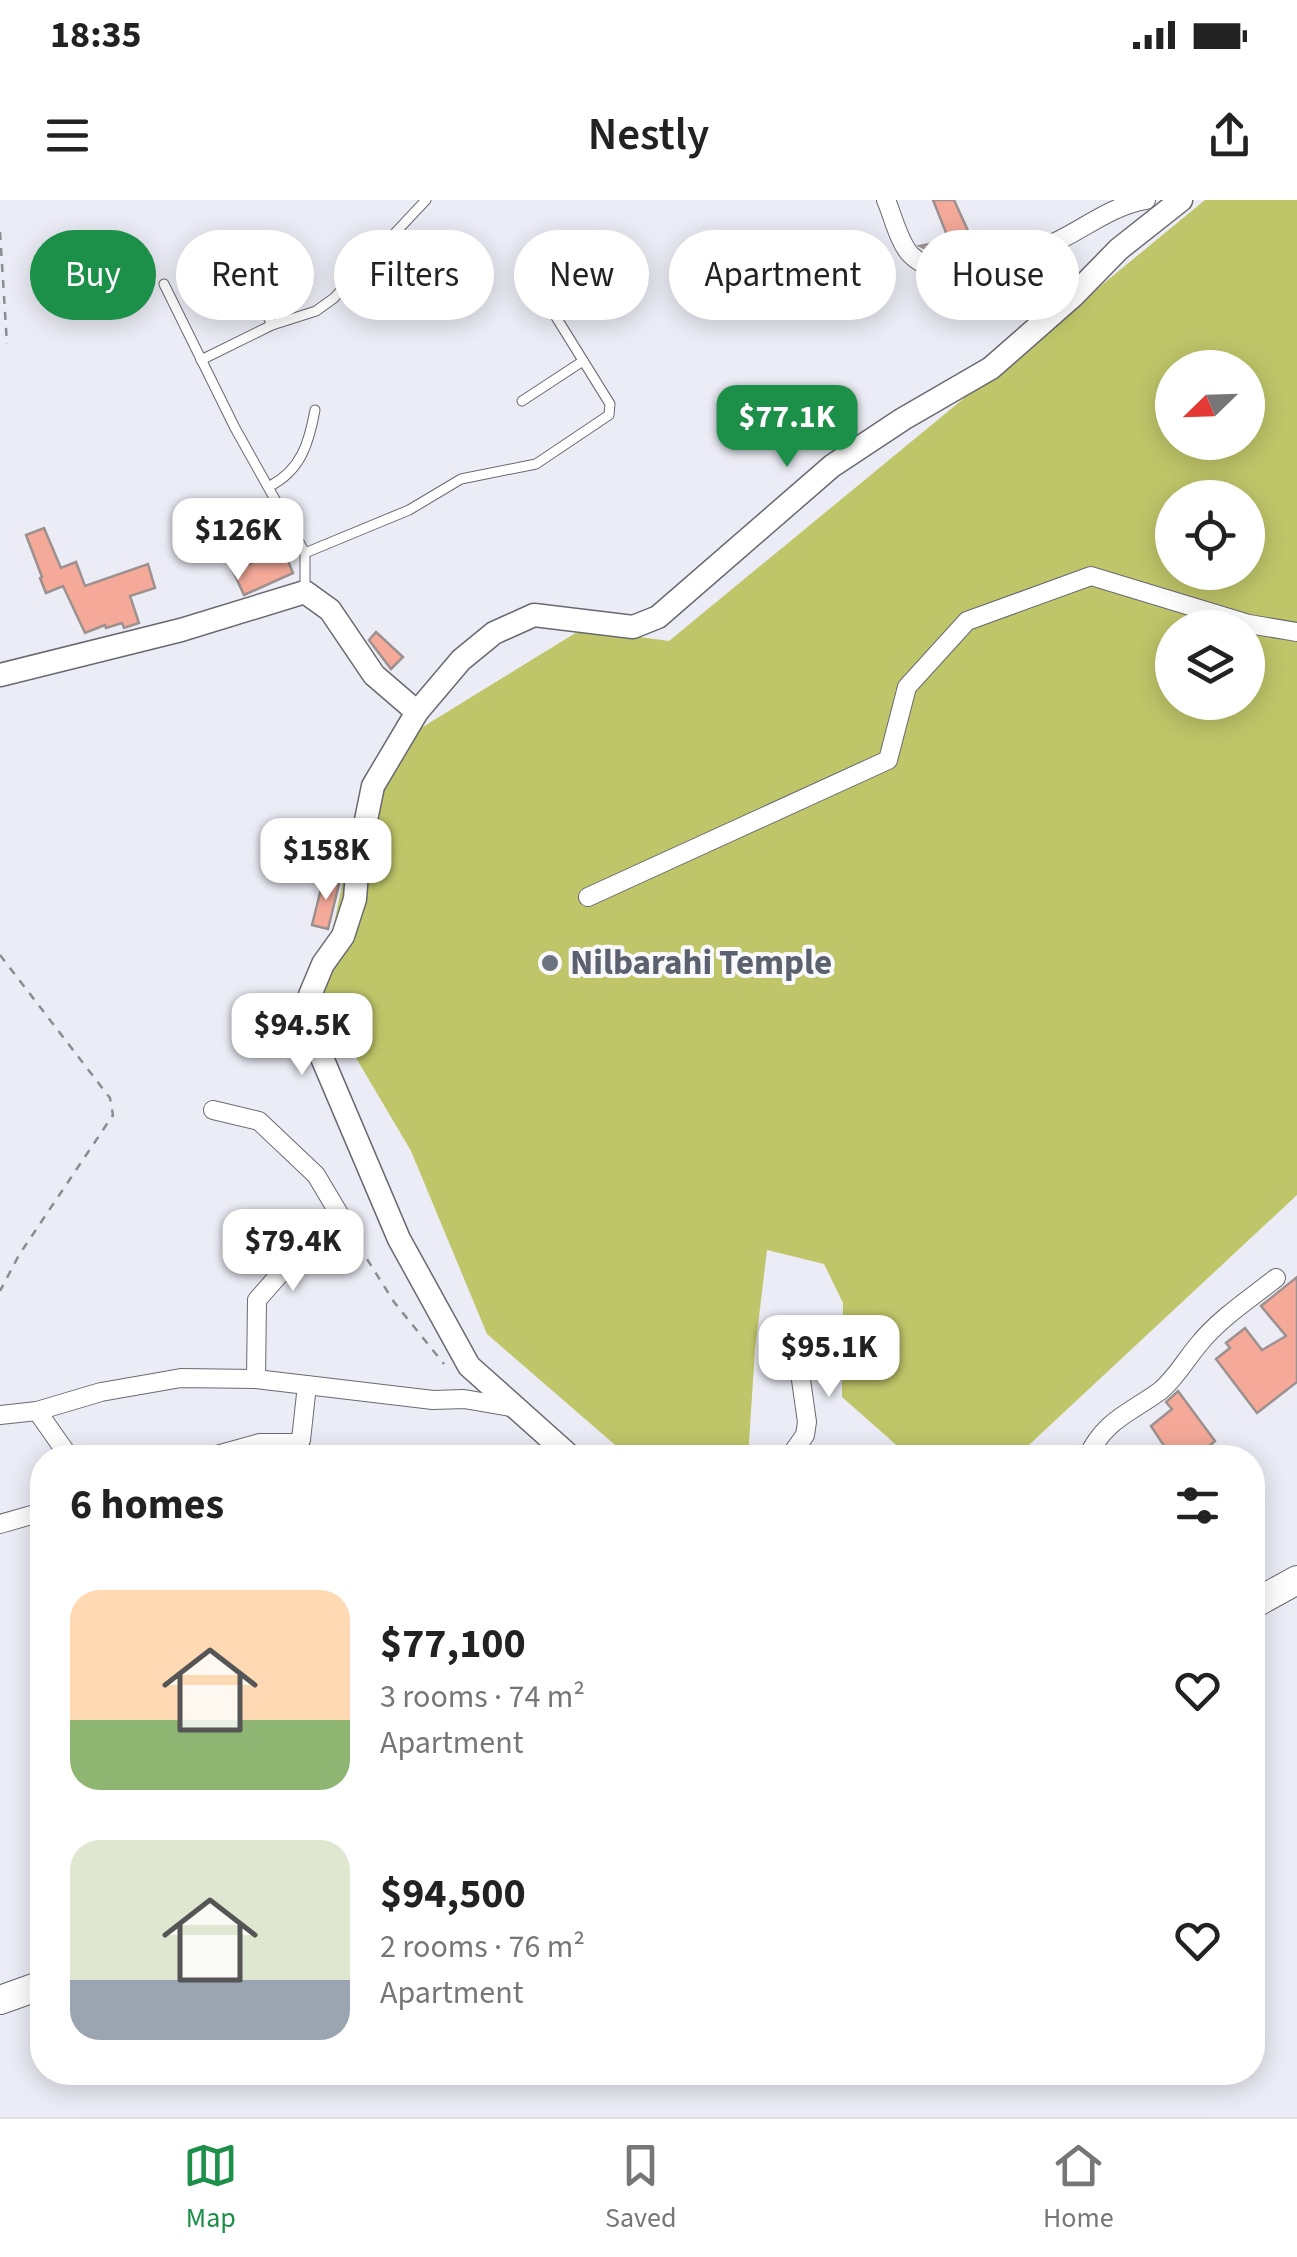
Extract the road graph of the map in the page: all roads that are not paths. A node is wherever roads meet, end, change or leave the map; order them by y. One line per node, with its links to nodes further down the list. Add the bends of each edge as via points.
1 (426, 200): 9 (lane, via 334,298)
2 (886, 200): 5 (street, via 908,253 929,268 964,271 1044,248)
3 (1146, 200): 5 (street)
4 (1182, 200): 19 (main road, via 991,368 832,466 658,616 633,627 534,615 494,633 461,660)
5 (1105, 205)
6 (164, 284): 10 (lane)
7 (270, 320): 9 (lane)
8 (557, 320): 11 (lane)
9 (272, 324): 10 (lane)
10 (202, 360): 14 (lane)
11 (583, 360): 12 (lane); 15 (lane, via 610,404 609,414 536,464 461,480)
12 (522, 401)
13 (315, 410): 14 (lane, via 298,464)
14 (270, 486): 15 (lane)
15 (304, 553): 16 (lane)
16 (305, 592): 18 (main road); 19 (main road, via 330,610 374,675)
17 (1297, 632): 20 (street, via 1091,576 967,621 907,687 888,760)
18 (0, 676)
19 (418, 712): 26 (main road, via 374,786 355,899 310,995 312,1012 317,1046 400,1239 469,1366)
20 (588, 898)
21 (213, 1110): 24 (street, via 259,1121 316,1174 341,1217 257,1300)
22 (1276, 1278): 33 (street)
23 (794, 1332): 32 (street, via 806,1422)
24 (256, 1379): 25 (street); 27 (street, via 181,1378)
25 (307, 1386): 26 (street); 30 (street, via 300,1440)
26 (516, 1408): 31 (main road)
27 (37, 1410): 28 (street); 29 (street)
28 (0, 1415)
29 (61, 1445)
30 (253, 1445)
31 (557, 1445)
32 (798, 1445)
33 (1094, 1445)
34 (30, 1515): 35 (street)
35 (0, 1524)
36 (1297, 1580): 37 (main road)
37 (1265, 1598)
38 (30, 1989): 39 (main road)
39 (0, 2000)

